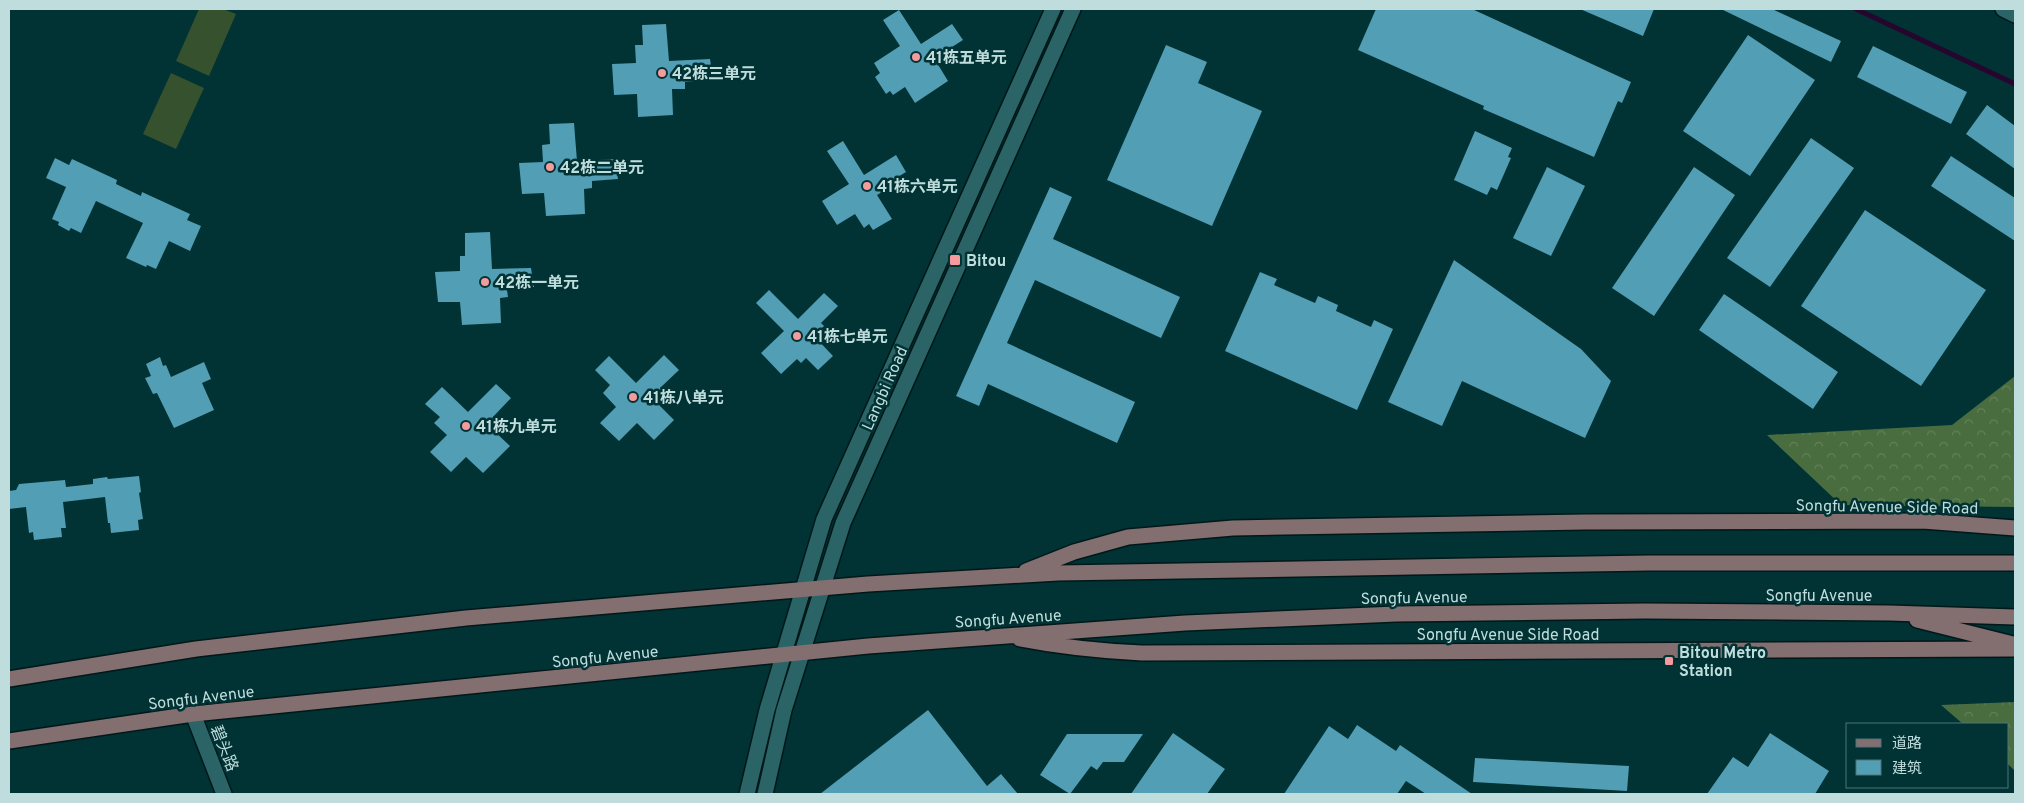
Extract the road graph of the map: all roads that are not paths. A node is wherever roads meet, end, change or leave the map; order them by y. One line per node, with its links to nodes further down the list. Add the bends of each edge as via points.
1 (1053, 9): 9 (street, Langbi Road, via 824,519)
2 (1073, 9): 8 (street, Langbi Road, via 842,523)
3 (2003, 9): 4 (street)
4 (2015, 15)
5 (2015, 528): 7 (main road, Songfu Avenue Side Road, via 1923,521 1233,528 1128,537 1074,552)
6 (2015, 563): 7 (main road, Songfu Avenue, via 1639,564)
7 (1014, 576): 8 (main road, Songfu Avenue)
8 (822, 588): 9 (main road, Songfu Avenue); 15 (street, Langbi Road)
9 (803, 590): 16 (street, Langbi Road); 17 (main road, Songfu Avenue, via 466,618 196,649)
10 (1889, 613): 11 (main road, Songfu Avenue); 12 (main road, Songfu Avenue, via 1396,614); 13 (main road)
11 (2015, 617)
12 (1002, 635): 14 (main road, Songfu Avenue Side Road, via 1057,646 1142,653); 15 (main road, Songfu Avenue)
13 (2015, 644)
14 (2015, 650)
15 (802, 653): 16 (main road, Songfu Avenue); 22 (street, Langbi Road, via 784,710)
16 (783, 655): 18 (main road, Songfu Avenue); 21 (street, Langbi Road, via 766,710)
17 (9, 679)
18 (193, 714): 19 (main road, Songfu Avenue); 20 (street, 碧头路)
19 (9, 740)
20 (224, 794)
21 (747, 794)
22 (765, 794)

